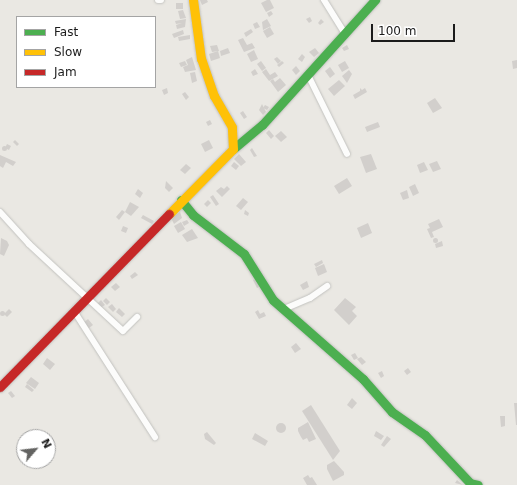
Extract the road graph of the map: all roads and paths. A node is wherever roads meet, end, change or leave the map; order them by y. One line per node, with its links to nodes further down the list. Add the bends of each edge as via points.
1 (158, 0): 2 (street)
2 (161, 0)
3 (193, 0): 8 (street, via 201,60 214,96 232,127)
4 (324, 0): 6 (street)
5 (375, 0): 6 (street)
6 (345, 33): 7 (street)
7 (308, 75): 8 (street, via 262,125); 9 (street)
8 (233, 149): 10 (street)
9 (347, 154)
10 (181, 200): 13 (street); 14 (street, via 193,215 244,254 268,294)
11 (0, 212): 13 (street, via 29,244)
12 (327, 286): 14 (street, via 310,298)
13 (88, 299): 15 (street); 16 (street, via 123,331)
14 (284, 309): 19 (street, via 363,379 392,412 424,435)
15 (74, 311): 17 (street); 18 (street)
16 (137, 317)
17 (0, 387)
18 (155, 437)
19 (473, 484)

